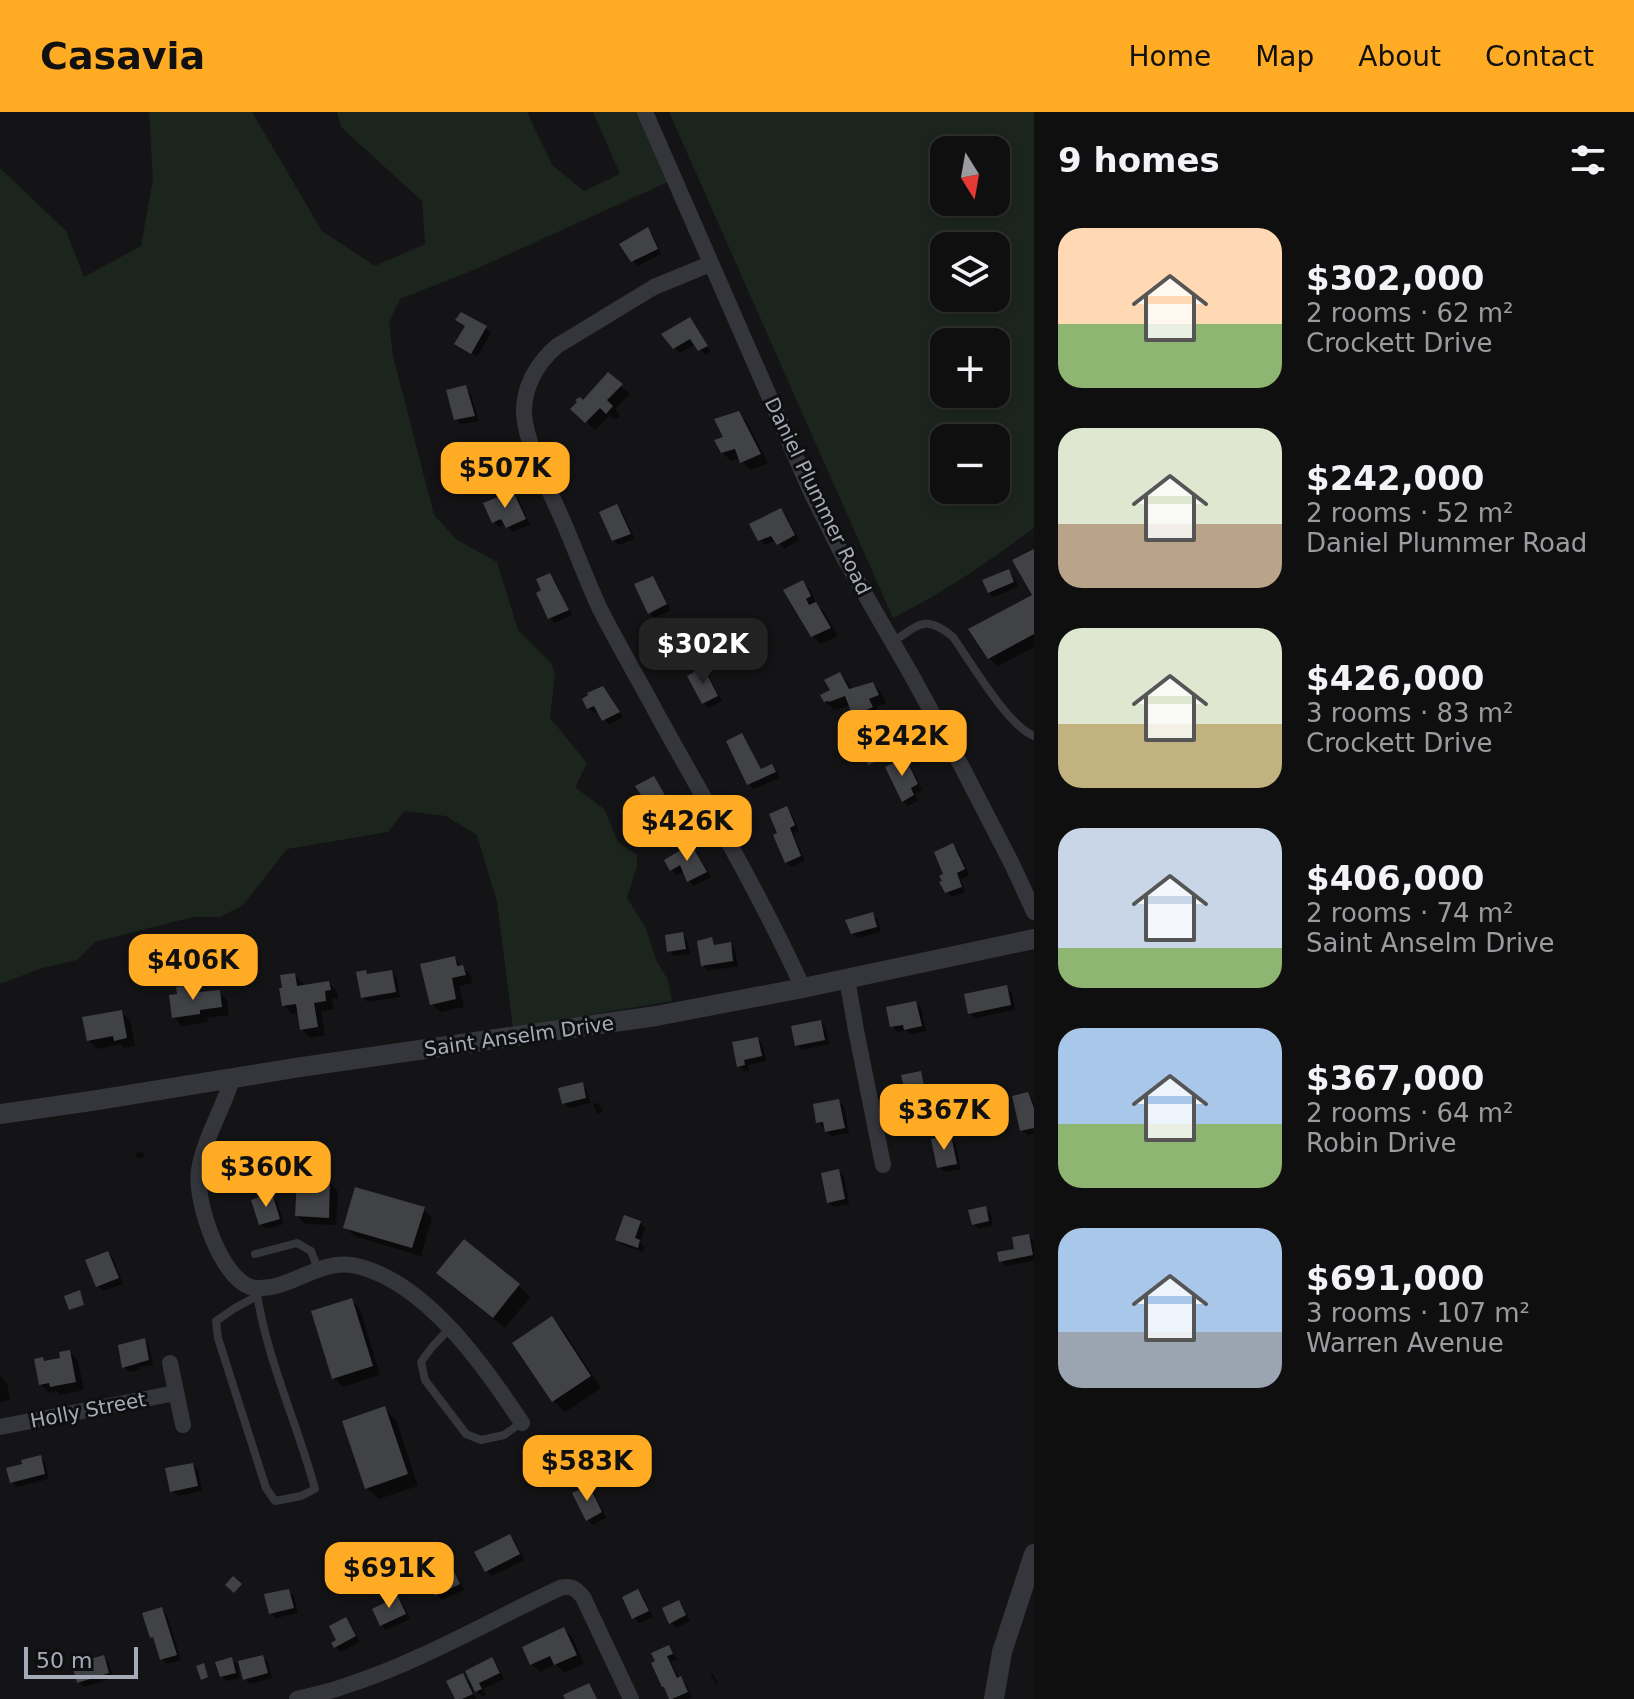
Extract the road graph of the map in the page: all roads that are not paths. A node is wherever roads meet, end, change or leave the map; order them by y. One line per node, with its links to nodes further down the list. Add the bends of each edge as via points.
1 (645, 112): 2 (street, Daniel Plummer Road)
2 (710, 264): 3 (street, Daniel Plummer Road, via 811,492); 8 (street, via 654,287 557,346 529,383 524,416 599,607)
3 (893, 642): 4 (lane, via 928,623 942,628 1005,711); 5 (street, Daniel Plummer Road)
4 (1034, 736)
5 (1034, 912)
6 (1034, 939): 7 (street, Saint Anselm Drive)
7 (847, 979): 8 (street, Saint Anselm Drive); 11 (street)
8 (803, 988): 9 (street, Saint Anselm Drive, via 618,1022)
9 (232, 1079): 10 (street, Saint Anselm Drive); 14 (street, via 198,1179 221,1257)
10 (0, 1114)
11 (883, 1165)
12 (255, 1254): 13 (lane, via 297,1243 311,1251)
13 (318, 1270): 14 (street); 15 (street, via 342,1264 373,1272 405,1289)
14 (257, 1292): 14 (lane, via 265,1335 315,1489 275,1501 266,1488 216,1321)
15 (450, 1328): 18 (street); 18 (lane, via 421,1362 425,1380 466,1434 481,1440 504,1435)
16 (170, 1363): 17 (street)
17 (176, 1393): 19 (street); 20 (street, Holly Street)
18 (522, 1423)
19 (183, 1425)
20 (0, 1427)
21 (1034, 1554): 24 (street, via 1002,1652)
22 (297, 1699): 23 (street, via 428,1653 569,1586 583,1597)
23 (631, 1699)
24 (994, 1699)

